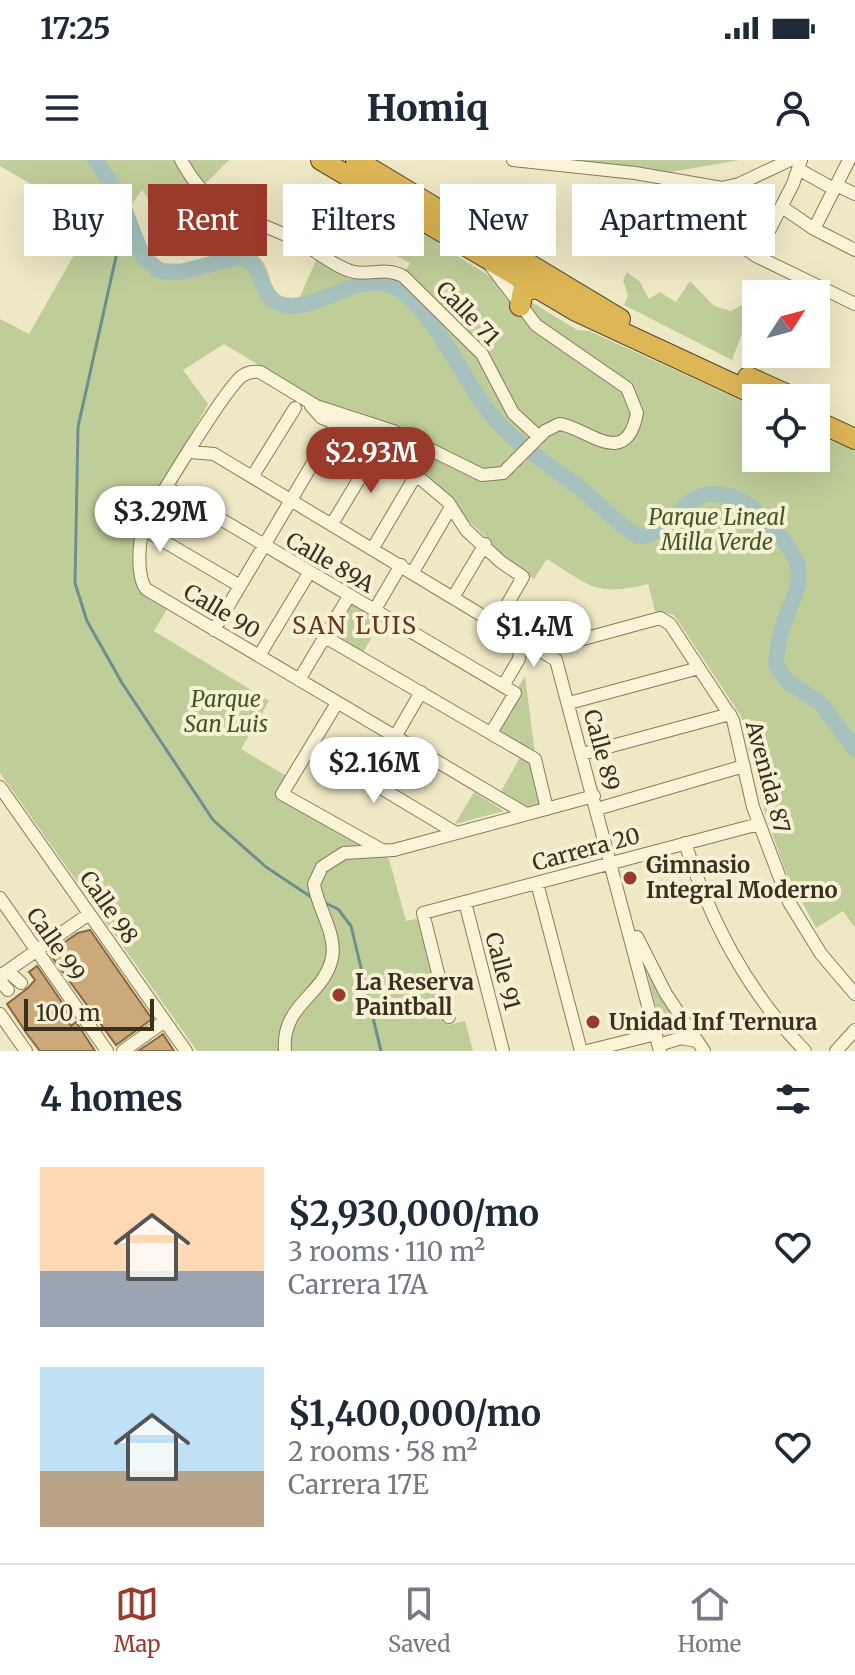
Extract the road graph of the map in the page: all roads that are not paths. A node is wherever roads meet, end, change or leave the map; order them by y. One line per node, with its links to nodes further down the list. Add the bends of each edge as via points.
1 (181, 160): 36 (street, Calle 71, via 201,191 236,217 282,233 353,272 386,270 403,276 482,354 513,413)
2 (321, 160): 14 (highway)
3 (356, 160): 12 (highway)
4 (513, 160): 7 (street)
5 (849, 160): 9 (street)
6 (796, 163): 8 (street); 9 (street); 11 (street)
7 (692, 184)
8 (739, 184)
9 (835, 187): 10 (street); 15 (street)
10 (855, 194)
11 (782, 207): 13 (street); 15 (street)
12 (440, 211)
13 (775, 220)
14 (440, 229)
15 (814, 229): 16 (street)
16 (855, 250)
17 (480, 256): 25 (street)
18 (486, 256): 22 (highway)
19 (504, 256): 22 (street)
20 (514, 256): 26 (highway, via 608,313)
21 (756, 256): 24 (street)
22 (509, 270): 23 (highway); 25 (street)
23 (537, 288): 25 (highway, via 523,291); 27 (highway, via 627,338)
24 (855, 304)
25 (520, 306): 36 (street, via 546,335 619,381 635,402 635,420 618,441 600,443 559,424)
26 (764, 384)
27 (742, 389)
28 (310, 403): 31 (street, via 267,375 250,372 235,383); 32 (street, via 316,414); 36 (street, via 393,431 482,475 503,473)
29 (295, 408): 41 (street)
30 (830, 413): 33 (highway)
31 (207, 424): 38 (street); 39 (street, via 206,440)
32 (336, 424): 37 (street, via 357,430); 43 (street)
33 (855, 424)
34 (830, 427): 35 (highway)
35 (855, 439)
36 (536, 440)
37 (379, 446): 40 (street); 45 (street)
38 (190, 452): 39 (street, Calle 89); 42 (street)
39 (214, 454): 41 (street, Calle 89)
40 (416, 475): 44 (street); 49 (street)
41 (252, 477): 43 (street, Calle 89)
42 (168, 488): 46 (street); 48 (street, Calle 89A)
43 (291, 500): 45 (street, Calle 89); 48 (street)
44 (451, 507): 47 (street, via 466,530); 50 (street)
45 (332, 524): 49 (street, Calle 89)
46 (143, 529): 52 (street); 57 (street, Calle 90, via 140,575 146,589)
47 (485, 544): 54 (street); 56 (street, via 523,577)
48 (264, 547): 51 (street, Calle 89A); 52 (street)
49 (373, 548): 50 (street, Calle 89)
50 (407, 569): 54 (street, Calle 89); 55 (street)
51 (309, 573): 53 (street, Calle 89A); 61 (street)
52 (240, 586): 57 (street)
53 (349, 596): 55 (street, Calle 89A); 59 (street)
54 (454, 596): 56 (street, Calle 89)
55 (374, 611): 64 (street, Calle 89A)
56 (497, 622): 58 (street, Calle 89)
57 (214, 630): 61 (street, Calle 90)
58 (521, 636): 60 (street, Calle 89); 64 (street)
59 (325, 637): 63 (street); 65 (street)
60 (543, 650): 62 (street, Avenida 87, via 660,618 670,624); 67 (street, Calle 89, via 558,664)
61 (259, 656): 63 (street, Calle 90)
62 (699, 668): 67 (street); 68 (street, Avenida 87)
63 (299, 680): 66 (street, Calle 90)
64 (509, 690): 69 (street)
65 (421, 692): 69 (street); 70 (street)
66 (337, 703): 70 (street, Calle 90); 71 (street)
67 (569, 703): 72 (street, Calle 89)
68 (730, 714): 72 (street); 73 (street, Avenida 87)
69 (491, 733): 77 (street, via 535,759)
70 (398, 738): 74 (street); 78 (street, Calle 90)
71 (311, 746): 74 (street); 80 (street, via 282,794)
72 (582, 754): 76 (street, Calle 89)
73 (744, 766): 76 (street); 79 (street, Avenida 87)
74 (374, 784): 81 (street)
75 (0, 787): 90 (street, Calle 98)
76 (596, 802): 77 (street); 85 (street, Calle 89)
77 (547, 809): 78 (street)
78 (526, 814): 81 (street)
79 (759, 824): 82 (street, Carrera 20); 94 (street, Avenida 87, via 796,915)
80 (344, 829): 83 (street); 84 (street)
81 (456, 833): 83 (street)
82 (685, 843): 85 (street, Carrera 20); 109 (street, via 727,946 758,996)
83 (382, 851): 84 (street)
84 (344, 853): 105 (street, via 322,867 314,884 332,958 291,1018)
85 (612, 863): 86 (street, Carrera 20); 87 (street, Calle 89)
86 (537, 883): 89 (street, Carrera 20); 107 (street)
87 (620, 892): 99 (street, Calle 89); 100 (street, via 652,969)
88 (0, 898): 91 (street, Calle 99)
89 (465, 902): 96 (street, Carrera 20, via 423,913); 106 (street, Calle 91)
90 (89, 914): 91 (street); 97 (street, Calle 98)
91 (37, 950): 92 (street); 102 (street, Calle 99)
92 (2, 980): 93 (street, via 10,973)
93 (21, 983)
94 (855, 994)
95 (0, 1014): 101 (street)
96 (449, 1017)
97 (165, 1021): 103 (street); 104 (street, Calle 98)
98 (855, 1030): 110 (street)
99 (658, 1043): 100 (street, via 681,1038); 108 (street)
100 (700, 1046)
101 (26, 1051)
102 (107, 1051)
103 (123, 1051)
104 (186, 1051)
105 (285, 1051)
106 (503, 1051)
107 (581, 1051)
108 (587, 1051)
109 (805, 1051)
110 (836, 1051)

